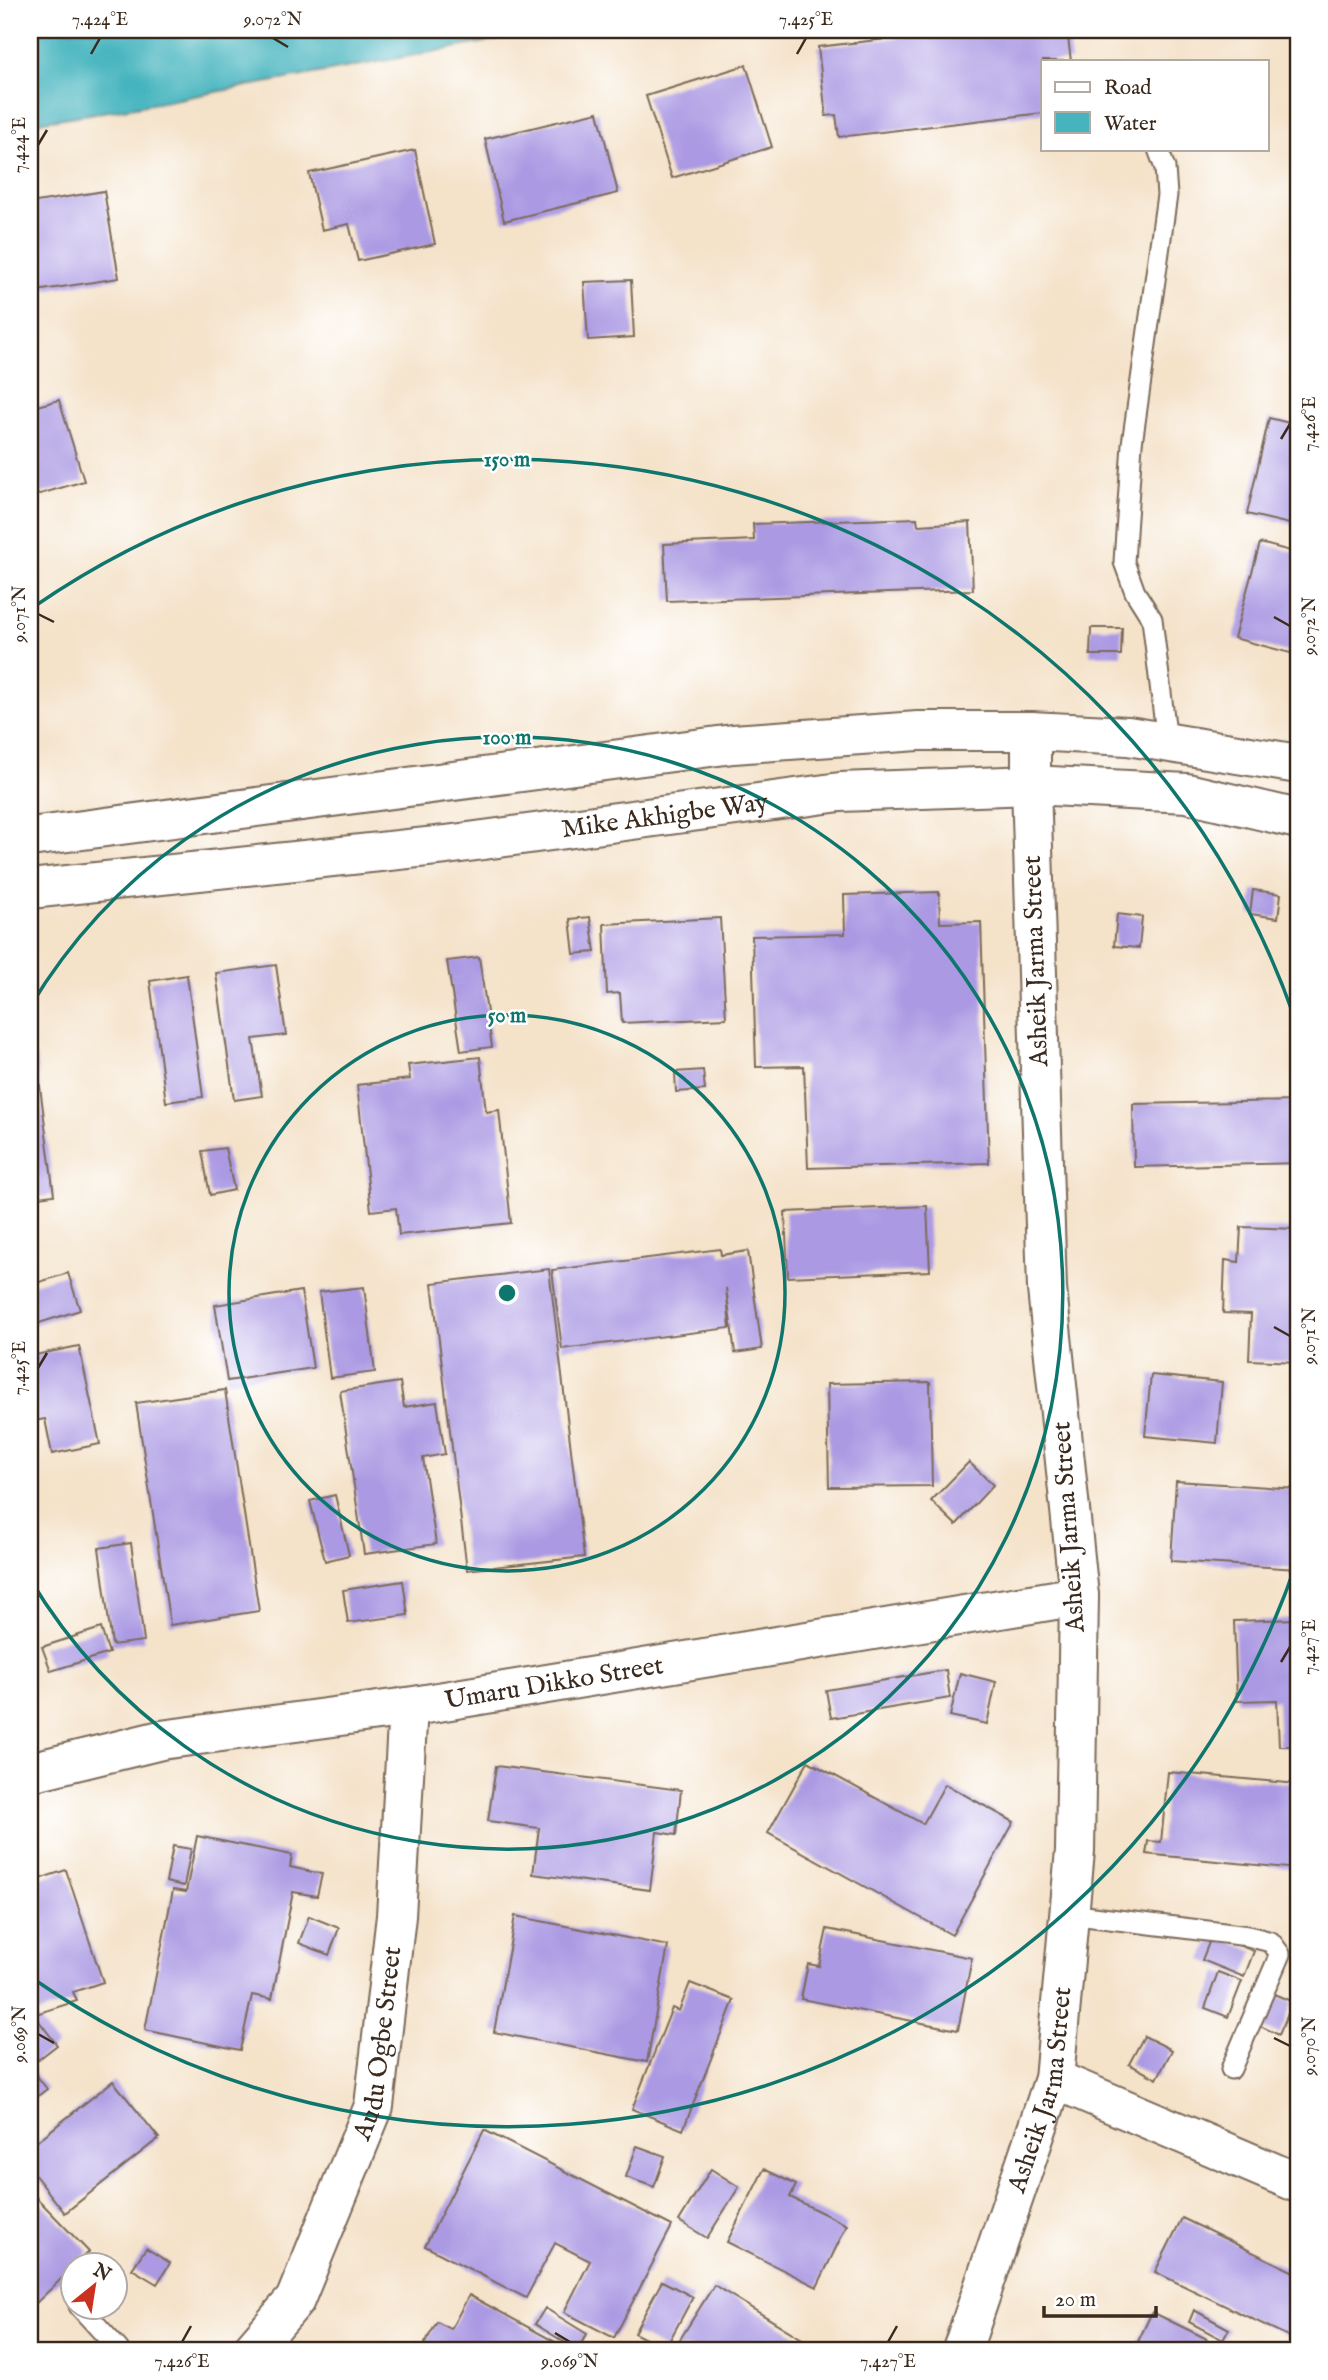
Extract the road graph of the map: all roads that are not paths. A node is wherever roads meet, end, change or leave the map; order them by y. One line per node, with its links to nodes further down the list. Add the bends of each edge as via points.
1 (1158, 150): 3 (lane, via 1167,195 1132,444 1124,562 1152,619)
2 (1031, 731): 3 (street); 5 (street, Asheik Jarma Street); 7 (street, via 918,731 733,744)
3 (1167, 742): 4 (street)
4 (1298, 764)
5 (1031, 785): 6 (street, Mike Akhigbe Way, via 1188,793); 8 (street, Mike Akhigbe Way, via 840,792 446,845); 9 (street, Asheik Jarma Street, via 1047,1289)
6 (1298, 819)
7 (30, 837)
8 (30, 889)
9 (1079, 1596): 10 (street, Umaru Dikko Street); 12 (street, Asheik Jarma Street, via 1075,1851)
10 (408, 1707): 11 (street, Umaru Dikko Street, via 161,1740); 18 (street, Audu Ogbe Street, via 396,1916 374,2106 295,2300)
11 (30, 1772)
12 (1069, 1914): 13 (lane, via 1271,1942 1280,1954); 14 (street, Asheik Jarma Street)
13 (1231, 2070)
14 (1054, 2079): 15 (street); 19 (street, Asheik Jarma Street)
15 (1298, 2183)
16 (91, 2320): 17 (lane)
17 (119, 2350)
18 (252, 2350)
19 (962, 2350)

